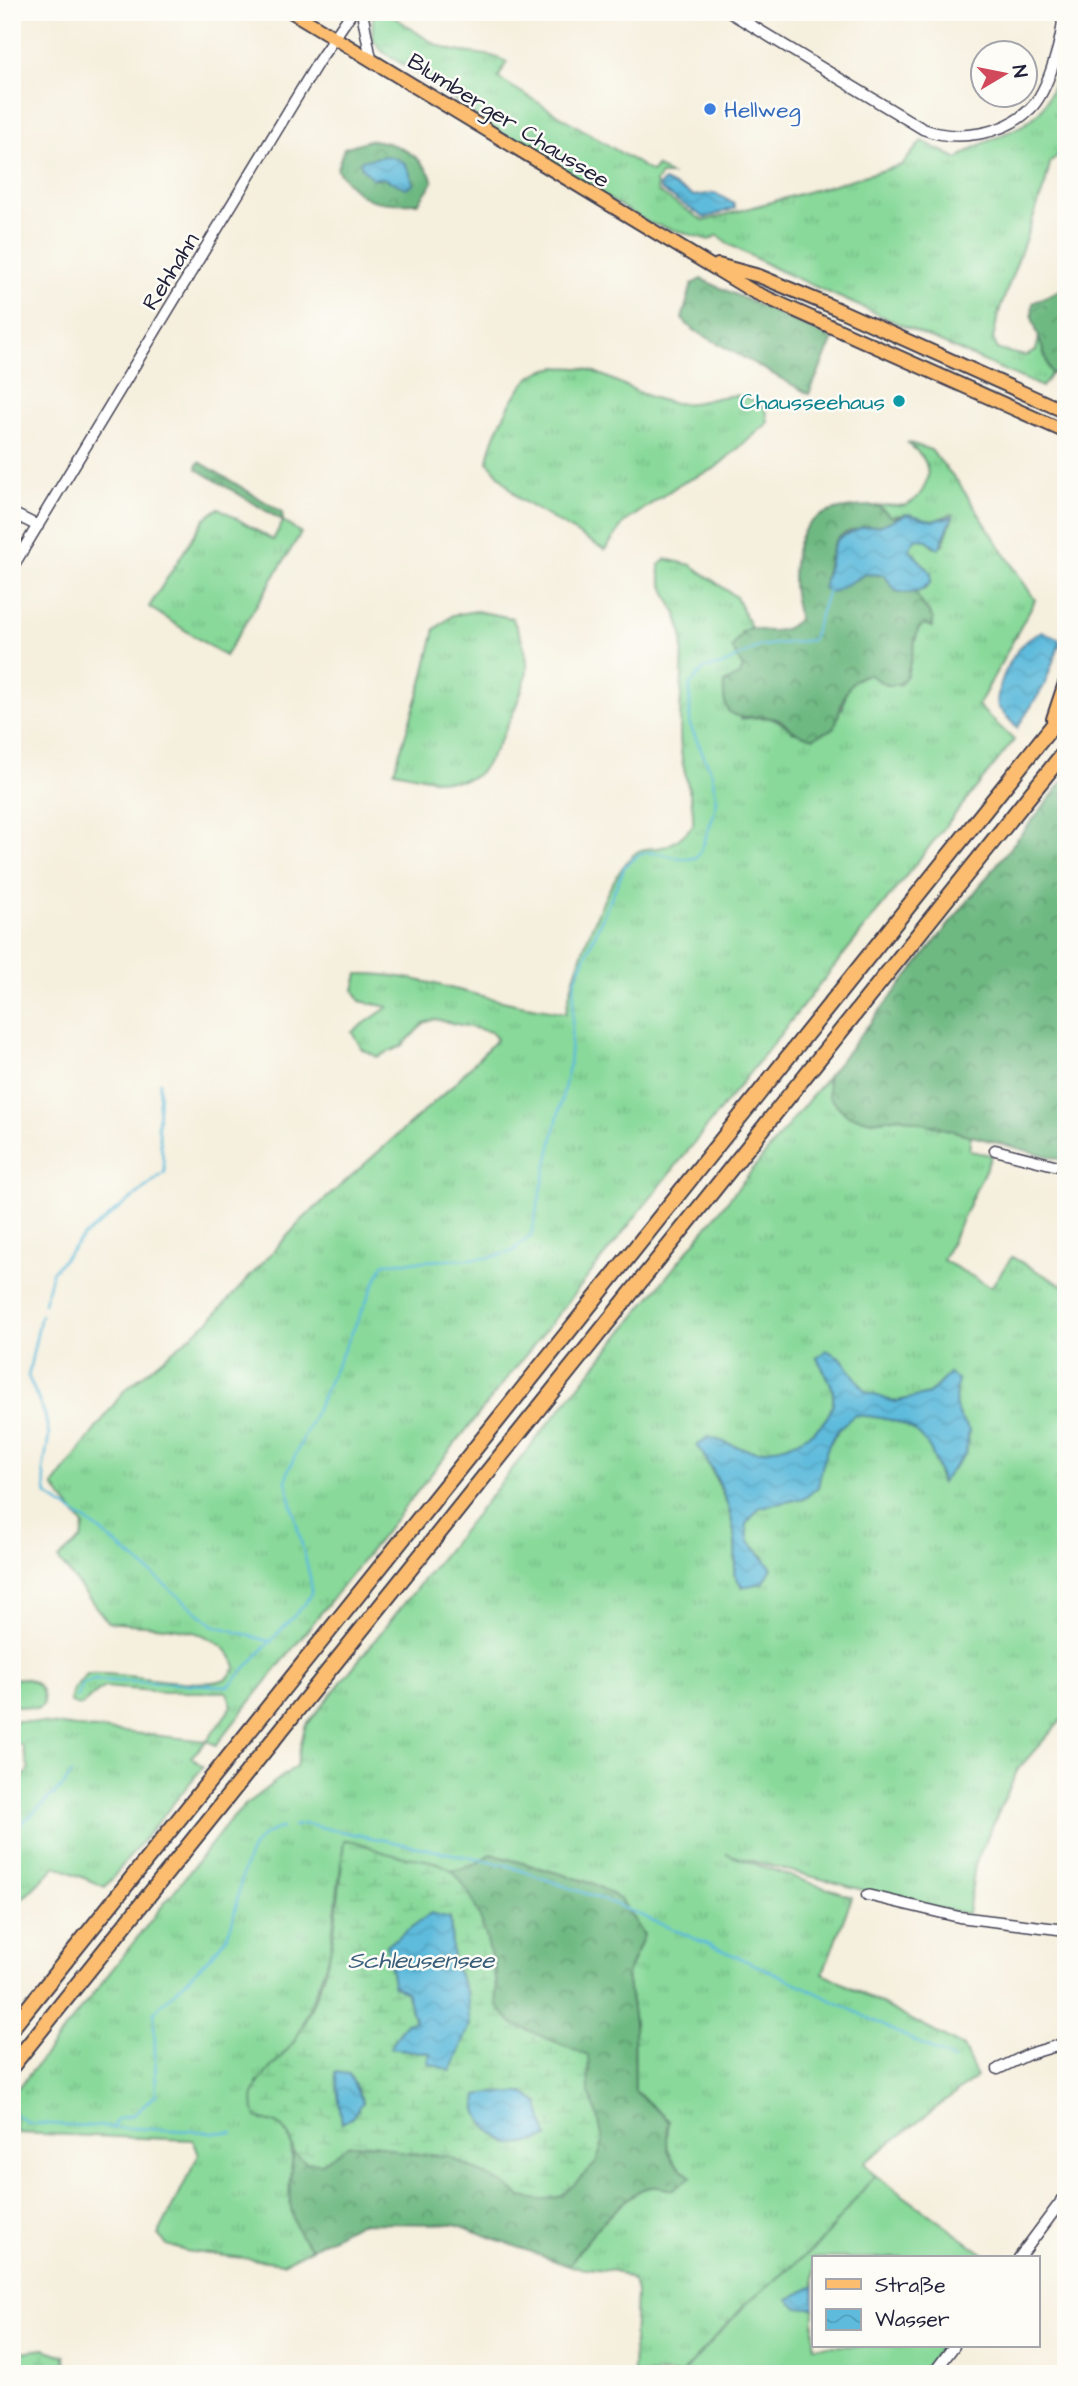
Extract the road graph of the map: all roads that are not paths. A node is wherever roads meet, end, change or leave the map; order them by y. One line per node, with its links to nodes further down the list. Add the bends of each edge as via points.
1 (292, 12): 7 (main road, Blumberger Chaussee)
2 (352, 12): 7 (street, Rehhahn)
3 (362, 12): 8 (street)
4 (729, 12): 6 (street, via 923,130 949,137 1013,122 1033,107)
5 (1063, 12): 6 (street)
6 (1064, 35)
7 (336, 38): 8 (main road, Blumberger Chaussee); 13 (street, Rehhahn)
8 (371, 59): 9 (main road, Blumberger Chaussee)
9 (704, 261): 10 (main road, Blumberger Chaussee, via 759,276 815,299); 11 (main road, Blumberger Chaussee, via 754,292)
10 (1066, 411)
11 (1066, 432)
12 (12, 513): 13 (street)
13 (38, 526): 14 (street, Rehhahn)
14 (12, 568)
15 (1066, 683): 17 (highway)
16 (1066, 709): 17 (highway)
17 (1051, 727): 23 (highway)
18 (1066, 750): 25 (highway)
19 (995, 1150): 20 (street)
20 (1066, 1168)
21 (867, 1895): 22 (street, via 959,1917)
22 (1066, 1930)
23 (12, 2028)
24 (1066, 2043): 26 (street)
25 (12, 2066)
26 (998, 2069)
27 (1066, 2195): 28 (street)
28 (1020, 2256)
29 (952, 2348): 30 (street)
30 (933, 2374)

